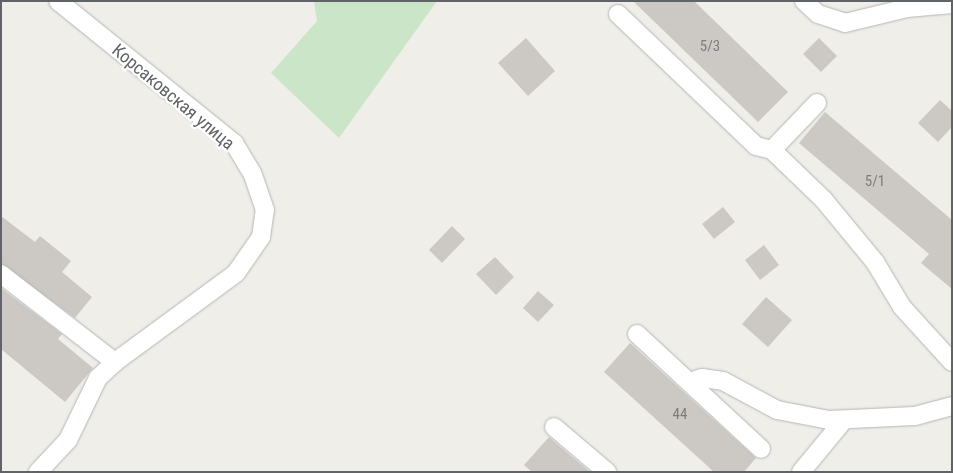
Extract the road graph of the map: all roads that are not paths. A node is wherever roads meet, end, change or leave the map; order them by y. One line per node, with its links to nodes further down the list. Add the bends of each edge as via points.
1 (58, 1): 9 (street, Корсаковская улица, via 234,143 252,173 265,210 261,237 236,273)
2 (804, 1): 3 (street, via 818,14 845,23 907,8)
3 (952, 4)
4 (618, 14): 6 (street, via 756,146)
5 (818, 103): 6 (street)
6 (772, 150): 10 (street, via 823,199 875,262 902,308)
7 (1, 274): 9 (street)
8 (637, 334): 11 (street)
9 (115, 362): 16 (street, via 98,378 68,440)
10 (952, 362)
11 (689, 382): 13 (street, via 702,378 723,381 777,410); 15 (street)
12 (952, 406): 13 (street, via 915,416)
13 (844, 420): 18 (street)
14 (554, 427): 17 (street)
15 (761, 449)
16 (38, 472)
17 (607, 472)
18 (801, 472)

